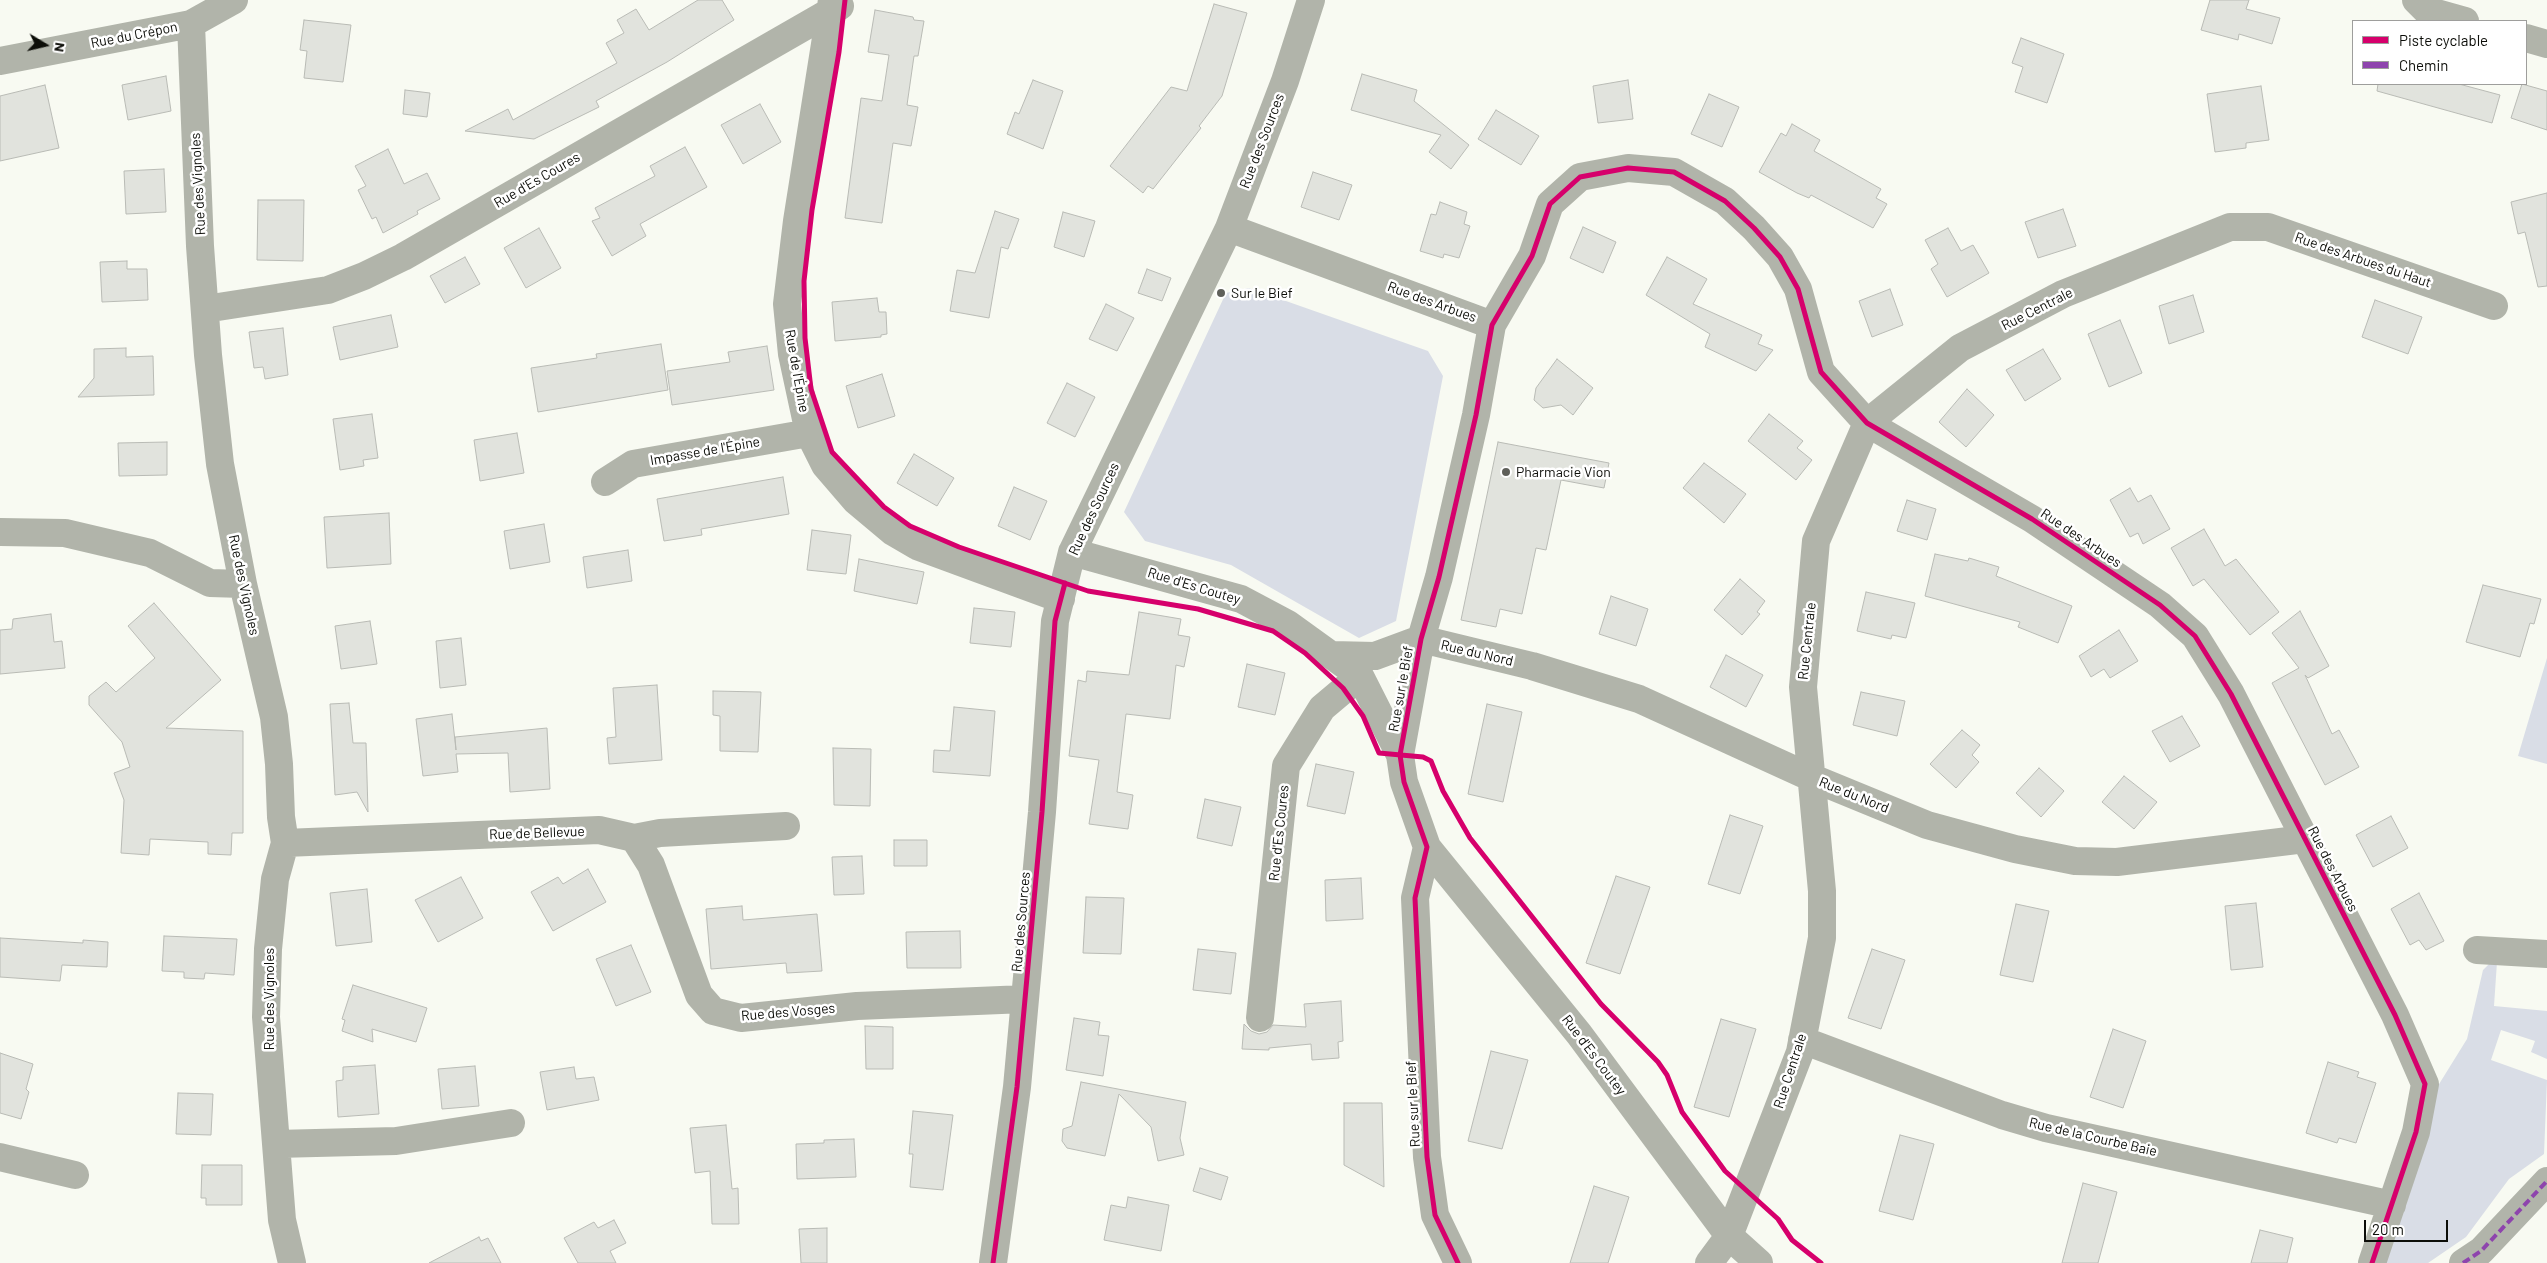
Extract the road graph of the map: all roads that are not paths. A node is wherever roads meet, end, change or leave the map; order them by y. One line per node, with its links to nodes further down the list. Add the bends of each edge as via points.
1 (234, 0): 6 (street, Rue du Crépon)
2 (1311, 0): 11 (street, Rue des Sources, via 1285,81)
3 (2416, 0): 5 (street, via 2426,10)
4 (838, 4): 13 (street, Rue d'Es Coures, via 403,257 364,276 328,290); 16 (street, Rue de l'Épine, via 797,221 787,304 792,354)
5 (2461, 20)
6 (191, 24): 9 (street, Rue du Crépon); 13 (street, Rue des Vignoles)
7 (2527, 38): 8 (street)
8 (2547, 44)
9 (0, 62)
10 (2230, 227): 12 (street, Rue des Arbues du Haut, via 2268,227); 15 (street, Rue Centrale, via 2063,294 1960,348)
11 (1229, 228): 14 (street, Rue des Arbues); 19 (street, Rue des Sources)
12 (2494, 306)
13 (205, 309): 20 (street, Rue des Vignoles, via 220,464)
14 (1492, 324): 15 (street, Rue des Arbues, via 1532,256 1550,204 1580,177 1628,168 1674,172 1725,201 1780,257 1798,289 1821,372); 22 (street, Rue sur le Bief, via 1476,415)
15 (1867, 423): 26 (street, Rue Centrale, via 1816,541 1803,686); 29 (street, Rue des Arbues, via 2032,519 2160,605 2195,636 2231,694)
16 (809, 433): 17 (street, Impasse de l'Épine, via 633,464); 21 (street, Rue de l'Épine, via 825,465 856,501 892,532 917,546)
17 (605, 482)
18 (0, 532): 20 (street, via 65,534 150,553 210,583)
19 (1072, 552): 21 (street, Rue des Sources); 23 (street, Rue d'Es Coutey, via 1242,599 1288,624)
20 (242, 584): 30 (street, Rue des Vignoles, via 274,717)
21 (1061, 599): 34 (street, Rue des Sources, via 1055,621)
22 (1421, 639): 23 (street, via 1375,656); 25 (street, Rue sur le Bief); 26 (street, Rue du Nord, via 1532,666 1639,700)
23 (1332, 655): 24 (street, Rue d'Es Coutey)
24 (1360, 676): 25 (street, Rue d'Es Coutey); 35 (street, Rue d'Es Coures, via 1322,708 1286,766)
25 (1400, 755): 31 (street, Rue sur le Bief, via 1404,782)
26 (1810, 778): 29 (street, Rue du Nord, via 1927,825 2015,849 2075,861 2117,862 2173,857); 36 (street, Rue Centrale, via 1822,891 1822,938)
27 (786, 826): 28 (street, Rue de Bellevue, via 660,833)
28 (634, 838): 30 (street, Rue de Bellevue, via 599,830); 34 (street, Rue des Vosges, via 651,866 699,995 713,1011 741,1018 857,1006)
29 (2305, 839): 42 (street, Rue des Arbues, via 2395,1015 2425,1084 2416,1132)
30 (285, 843): 38 (street, Rue des Vignoles, via 275,879 268,949 266,1017)
31 (1428, 847): 43 (street, Rue d'Es Coutey, via 1579,1034); 46 (street, Rue sur le Bief, via 1415,898 1427,1157 1436,1215)
32 (2477, 950): 33 (street)
33 (2547, 954)
34 (1025, 999): 45 (street, Rue des Sources, via 1017,1087)
35 (1260, 1018)
36 (1802, 1040): 42 (street, Rue de la Courbe Baie, via 2002,1115 2046,1128); 43 (street, Rue Centrale)
37 (511, 1123): 38 (street, via 396,1141)
38 (276, 1144): 44 (street, Rue des Vignoles, via 282,1220)
39 (0, 1157): 40 (street)
40 (75, 1175)
41 (2547, 1181): 50 (street, via 2481,1251)
42 (2392, 1205): 49 (street, Rue des Arbues)
43 (1729, 1236): 47 (street, Rue Centrale); 48 (street, Rue d'Es Coutey)
44 (292, 1263)
45 (993, 1263)
46 (1458, 1263)
47 (1709, 1263)
48 (1759, 1263)
49 (2372, 1263)
50 (2463, 1263)

